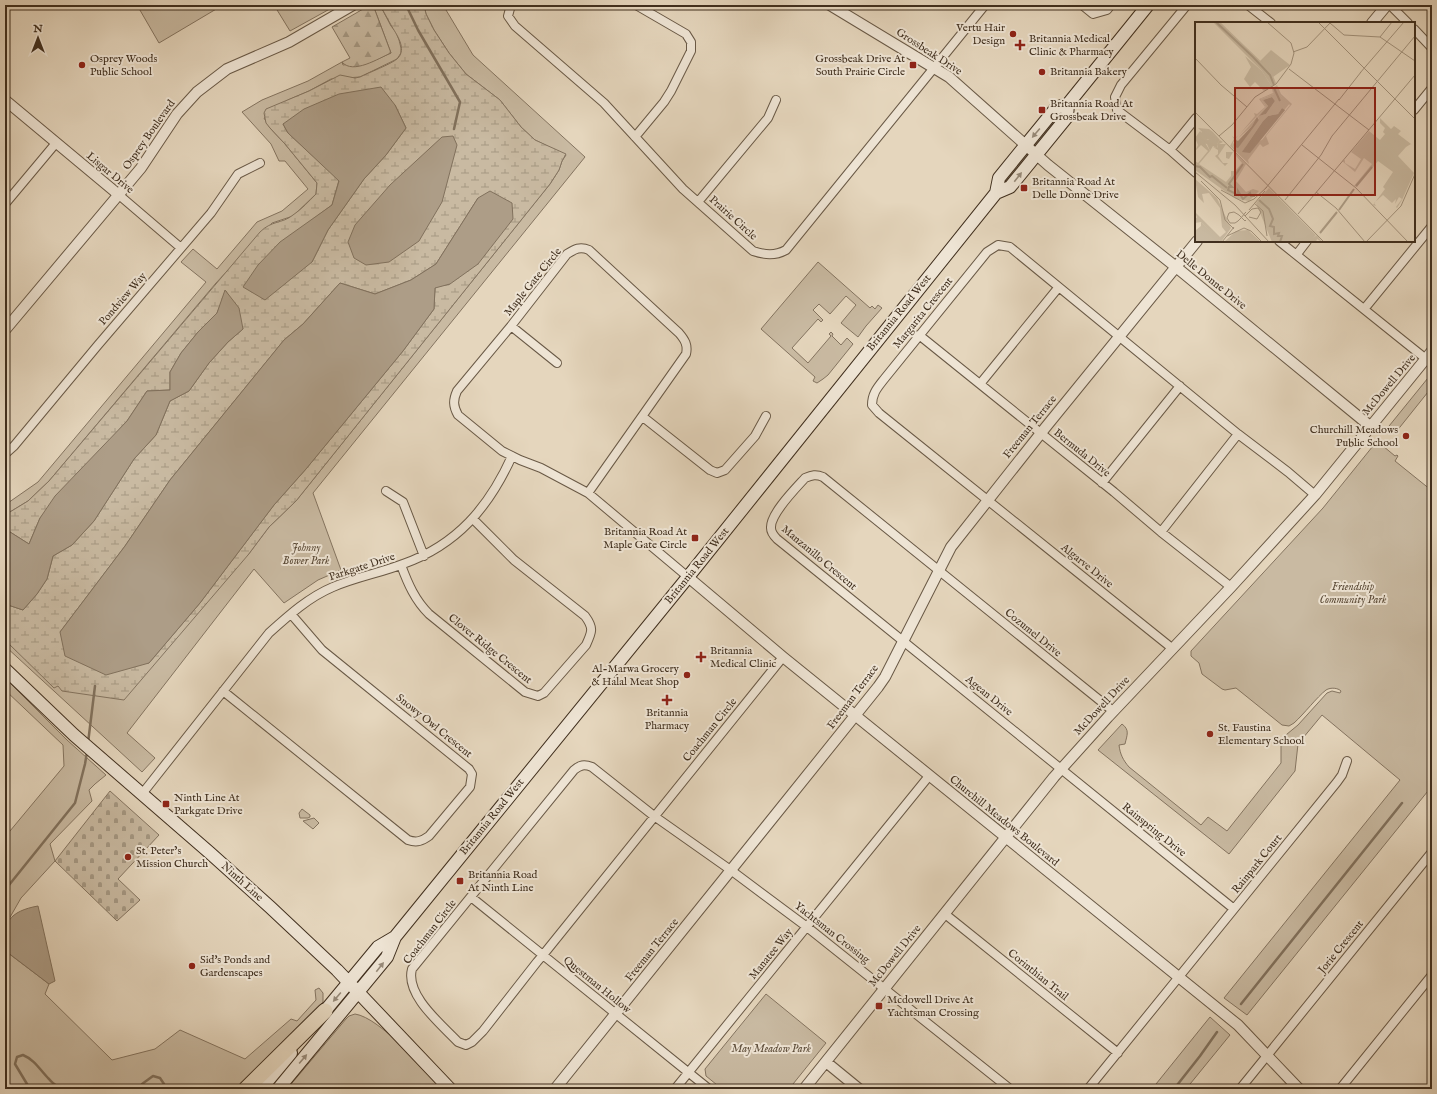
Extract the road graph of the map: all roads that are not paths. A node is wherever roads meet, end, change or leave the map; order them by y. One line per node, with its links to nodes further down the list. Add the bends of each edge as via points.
1 (353, 5): 33 (street, Osprey Boulevard, via 286,44 228,69 203,86 182,107 150,156)
2 (511, 5): 25 (street, Prairie Circle, via 508,16 515,26 604,103)
3 (636, 5): 25 (street, via 686,34 691,42 691,52 664,102)
4 (830, 5): 18 (street, Grossbeak Drive)
5 (985, 5): 18 (street, Prairie Circle)
6 (1082, 5): 7 (street, via 1093,14 1107,10)
7 (1111, 5)
8 (1148, 5): 22 (main road, Britannia Road West)
9 (1187, 5): 28 (street, via 1115,97 1117,110)
10 (1248, 5): 13 (street)
11 (1387, 5): 14 (street)
12 (1390, 5): 15 (street)
13 (1270, 22)
14 (1373, 22)
15 (1407, 22)
16 (1415, 30): 17 (street)
17 (1432, 48)
18 (935, 68): 27 (street, Grossbeak Drive, via 959,86); 34 (street, Prairie Circle, via 786,250 767,255 753,251)
19 (1432, 88): 23 (street)
20 (5, 100): 26 (street, Lisgar Drive)
21 (776, 100): 34 (street, via 768,118)
22 (1068, 104): 27 (main road, Britannia Road West, one-way to 27, via 1056,108); 29 (main road, Britannia Road West, via 1067,117)
23 (1415, 109)
24 (1195, 119): 28 (street)
25 (635, 137): 34 (street, Prairie Circle)
26 (56, 143): 33 (street, Lisgar Drive); 35 (street)
27 (1025, 146): 29 (street, Grossbeak Drive); 32 (main road, Britannia Road West, via 999,178)
28 (1170, 150): 31 (street)
29 (1036, 155): 32 (main road, Britannia Road West, one-way to 29, via 1010,187); 42 (street, Delle Donne Drive)
30 (260, 163): 40 (street, Pondview Way, via 238,174 211,214)
31 (1195, 172)
32 (996, 193): 70 (main road, Britannia Road West)
33 (119, 195): 40 (street, Lisgar Drive); 46 (street, Osprey Boulevard)
34 (698, 202)
35 (5, 204)
36 (1432, 226): 44 (street)
37 (1196, 242): 42 (street, Freeman Terrace)
38 (1280, 242): 41 (street)
39 (1306, 242): 41 (street)
40 (181, 248): 58 (street, Pondview Way)
41 (1297, 254): 44 (street)
42 (1176, 267): 48 (street, Freeman Terrace); 55 (street, Delle Donne Drive)
43 (1058, 288): 47 (street, Margarita Crescent, via 1010,247 998,245 988,252); 48 (street, Margarita Crescent); 51 (street)
44 (1365, 308): 49 (street)
45 (511, 326): 50 (street); 54 (street, Maple Gate Circle, via 567,254 575,249 589,250 679,333 688,348); 59 (street, Maple Gate Circle, via 457,391 454,408 458,415 502,451)
46 (5, 330)
47 (919, 335): 51 (street, Bermuda Drive); 64 (street, Margarita Crescent, via 874,392 872,405)
48 (1120, 337): 52 (street); 56 (street, Freeman Terrace)
49 (1429, 355): 55 (street, McDowell Drive)
50 (557, 363)
51 (980, 384): 56 (street, Bermuda Drive)
52 (1180, 386): 57 (street); 60 (street)
53 (766, 416): 54 (street, via 755,436 725,470 717,473)
54 (642, 417): 62 (street, Maple Gate Circle)
55 (1370, 426): 63 (street, McDowell Drive)
56 (1041, 433): 60 (street, Bermuda Drive); 64 (street, Freeman Terrace)
57 (1238, 434): 63 (street); 66 (street)
58 (5, 454)
59 (512, 456): 62 (street, Maple Gate Circle); 65 (street, Parkgate Drive, via 501,480)
60 (1102, 483): 66 (street, Bermuda Drive)
61 (386, 490): 67 (street, via 403,502)
62 (588, 493): 70 (street, Maple Gate Circle)
63 (1315, 495): 71 (street, McDowell Drive)
64 (987, 500): 69 (street, Freeman Terrace, via 951,547); 74 (street, Algarve Drive)
65 (474, 519): 67 (street, Parkgate Drive, via 452,539); 68 (street, Clover Ridge Crescent, via 514,560 590,622 592,628 586,645 544,693 538,696 525,692 429,614 413,593)
66 (1161, 532): 71 (street, Bermuda Drive)
67 (424, 556): 68 (street, Parkgate Drive)
68 (401, 565): 72 (street, Parkgate Drive, via 333,587 316,595)
69 (938, 571): 73 (street, Freeman Terrace); 73 (street, Manzanillo Crescent, via 823,477 812,475 805,478 774,515 771,527 772,534 777,539); 78 (street, Cozumel Drive)
70 (688, 577): 75 (street, Churchill Meadows Boulevard); 92 (main road, Britannia Road West)
71 (1231, 587): 74 (street, McDowell Drive)
72 (291, 614): 77 (street, Parkgate Drive, via 270,633); 77 (street, Snowy Owl Crescent, via 322,650 469,769 472,774 470,787 429,836 414,842 408,840)
73 (904, 642): 79 (street, Freeman Terrace, via 885,677); 81 (street, Agean Drive)
74 (1173, 648): 78 (street, McDowell Drive)
75 (783, 657): 79 (street, Churchill Meadows Boulevard); 84 (street, Coachman Circle)
76 (5, 669): 83 (main road, Ninth Line, via 74,735)
77 (223, 691): 83 (street, Parkgate Drive)
78 (1113, 711): 81 (street, McDowell Drive)
79 (856, 716): 82 (street, Churchill Meadows Boulevard); 87 (street, Freeman Terrace)
80 (1347, 761): 89 (street, Rainpark Court, via 1340,778)
81 (1061, 769): 85 (street, McDowell Drive); 89 (street, Rainspring Drive)
82 (929, 776): 85 (street, Churchill Meadows Boulevard); 91 (street, Manatee Way)
83 (142, 794): 96 (main road, Ninth Line, via 222,863)
84 (654, 816): 87 (street, Yachtsman Crossing); 88 (street, Coachman Circle, via 592,767 586,764 579,766); 93 (street, Coachman Circle)
85 (1006, 837): 90 (street, McDowell Drive); 95 (street, Churchill Meadows Boulevard)
86 (1432, 852): 102 (street, Jorie Crescent)
87 (732, 871): 91 (street, Yachtsman Crossing); 100 (street, Freeman Terrace)
88 (471, 897): 93 (street, Questman Hollow); 93 (street, Coachman Circle, via 412,969 410,976 421,1003 458,1042 466,1046 483,1031)
89 (1234, 909): 95 (street, Rainpark Court)
90 (945, 914): 97 (street, McDowell Drive); 101 (street, Corinthian Trail)
91 (807, 927): 97 (street, Yachtsman Crossing); 104 (street, Manatee Way)
92 (395, 937): 96 (main road, Britannia Road West, via 378,947); 98 (main road, Britannia Road West, one-way to 92, via 387,957)
93 (543, 955): 100 (street, Questman Hollow)
94 (1432, 975): 118 (street)
95 (1179, 977): 101 (street, Rainpark Court); 102 (street, Churchill Meadows Boulevard, via 1238,1025)
96 (349, 983): 98 (main road, Ninth Line); 99 (main road, Britannia Road West, one-way to 99)
97 (885, 989): 103 (street, McDowell Drive); 114 (street, Yachtsman Crossing)
98 (358, 993): 107 (main road, Britannia Road West, one-way to 98); 108 (main road, Ninth Line)
99 (325, 1011): 105 (highway); 106 (main road, Britannia Road West)
100 (615, 1014): 104 (street, Questman Hollow); 109 (street, Freeman Terrace)
101 (1118, 1053): 115 (street, Rainpark Court)
102 (1267, 1055): 116 (street, Jorie Crescent); 117 (street, Churchill Meadows Boulevard)
103 (826, 1062): 112 (street, McDowell Drive); 113 (street)
104 (689, 1072): 110 (street, Manatee Way); 111 (street, Questman Hollow)
105 (246, 1089)
106 (261, 1089)
107 (278, 1089)
108 (450, 1089)
109 (555, 1089)
110 (676, 1089)
111 (709, 1089)
112 (804, 1089)
113 (860, 1089)
114 (1010, 1089)
115 (1088, 1089)
116 (1240, 1089)
117 (1299, 1089)
118 (1340, 1089)

